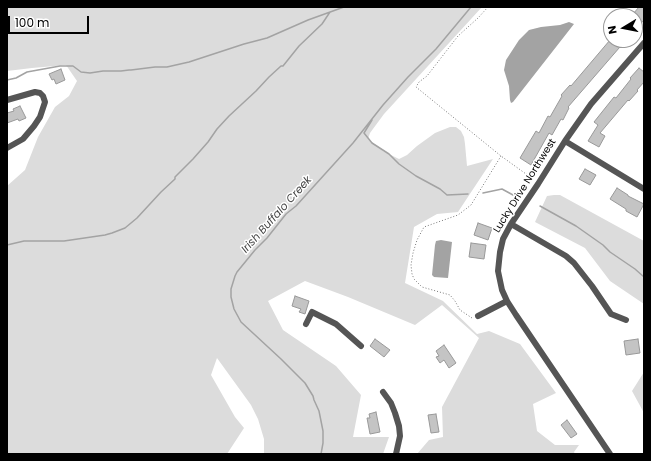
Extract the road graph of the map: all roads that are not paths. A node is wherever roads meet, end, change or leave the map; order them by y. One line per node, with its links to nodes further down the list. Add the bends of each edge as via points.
1 (644, 43): 3 (street, Lucky Drive Northwest, via 591,104)
2 (7, 100): 4 (street, via 35,92 40,93 45,102 34,126 23,139)
3 (565, 141): 5 (street); 6 (street, Lucky Drive Northwest)
4 (7, 148)
5 (644, 189)
6 (511, 224): 7 (street, Lucky Drive Northwest, via 503,239 498,271); 9 (street, via 566,256 592,286 611,314)
7 (507, 301): 8 (street); 14 (street, Lucky Drive Northwest)
8 (478, 316)
9 (626, 320)
10 (306, 324): 11 (street, via 312,312 336,324)
11 (362, 346)
12 (383, 392): 13 (street, via 391,403 399,426 400,436)
13 (396, 454)
14 (610, 454)

